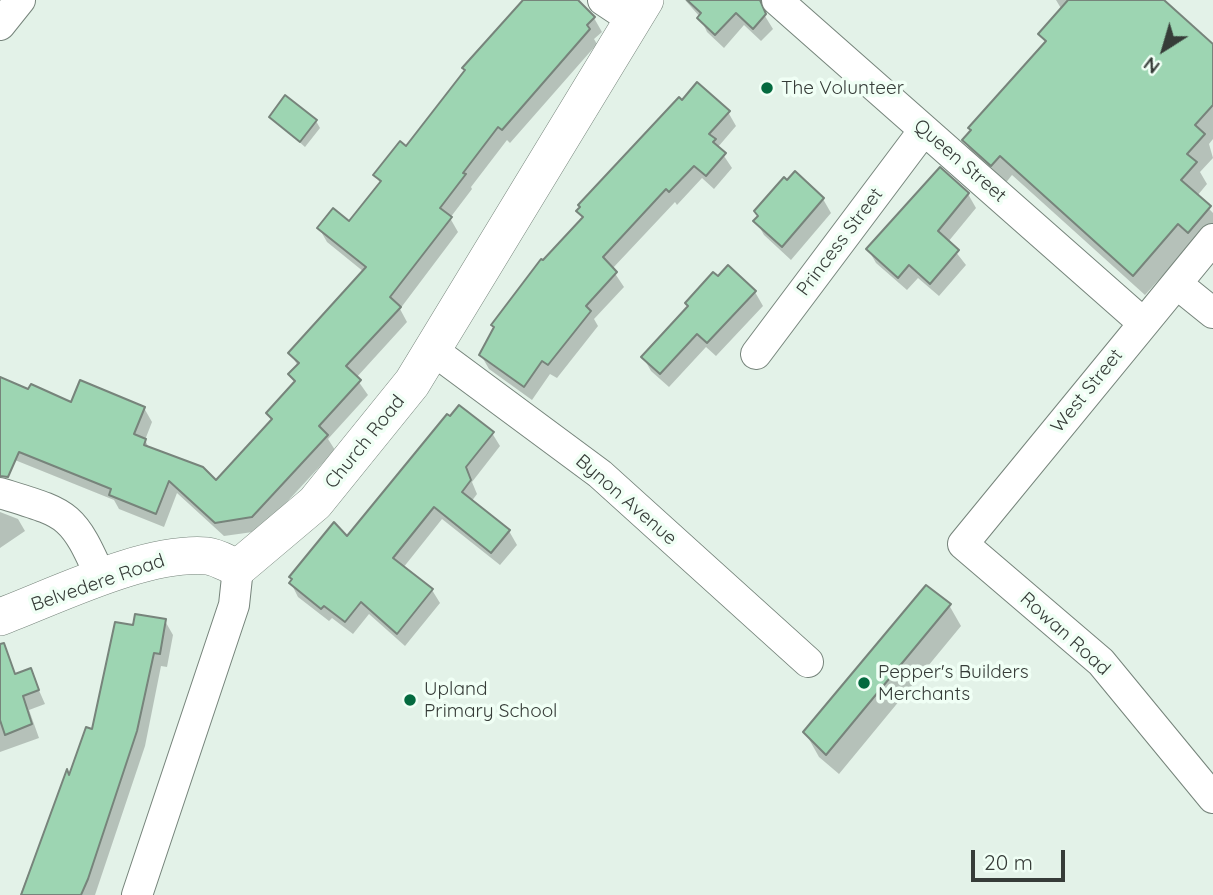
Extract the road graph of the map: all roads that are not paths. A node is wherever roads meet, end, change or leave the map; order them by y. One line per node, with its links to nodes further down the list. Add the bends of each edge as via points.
1 (20, 0): 5 (street)
2 (603, 0): 4 (street)
3 (777, 0): 6 (street, Queen Street)
4 (639, 10): 11 (street, Church Road)
5 (0, 25)
6 (924, 130): 10 (street, Queen Street); 12 (street, Princess Street)
7 (1213, 239): 8 (street, West Street)
8 (1177, 284): 9 (street); 10 (street, West Street)
9 (1213, 313)
10 (1142, 322): 14 (street, West Street)
11 (434, 351): 15 (street, Church Road, via 315,503); 18 (street, Bynon Avenue, via 600,474)
12 (756, 354)
13 (0, 493): 16 (street, via 69,519 82,533)
14 (963, 544): 19 (street, Rowan Road, via 1101,662)
15 (238, 568): 16 (street, Belvedere Road, via 210,556 168,557); 20 (street, via 234,606)
16 (101, 578): 17 (street, Belvedere Road)
17 (0, 617)
18 (808, 662)
19 (1213, 797)
20 (137, 895)

